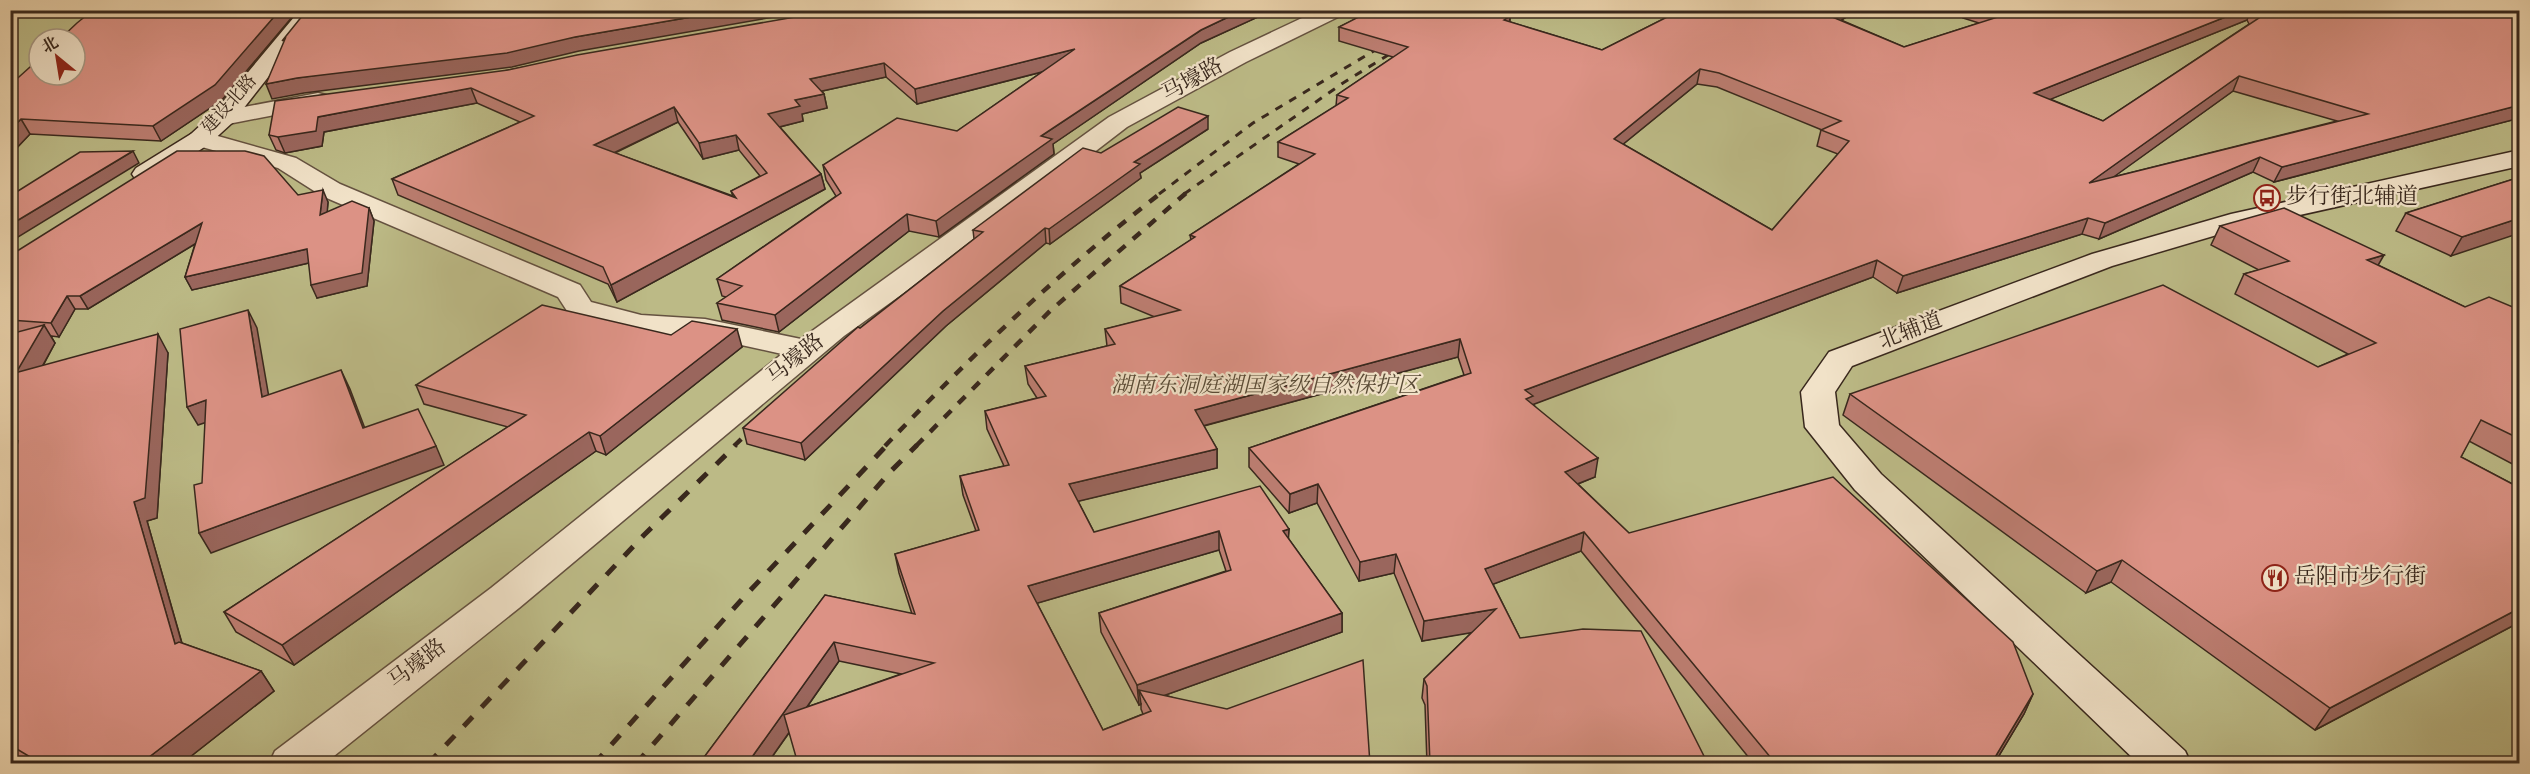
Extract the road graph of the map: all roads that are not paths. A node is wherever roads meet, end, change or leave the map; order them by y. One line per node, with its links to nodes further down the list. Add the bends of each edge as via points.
1 (311, 10): 4 (street, 建设北路)
2 (1337, 10): 8 (street, 马壕路, via 1238,57 1118,122)
3 (335, 98): 4 (street)
4 (223, 118): 5 (street, 建设北路)
5 (200, 139): 7 (street, 建设北路); 8 (street, via 287,163 331,190 569,291 580,308 640,324 705,328)
6 (2520, 158): 10 (street, 北辅道, via 2231,222 2102,260 1840,359 1818,392 1822,427 1868,482)
7 (128, 185)
8 (807, 350): 9 (street, 马壕路, via 505,598)
9 (291, 764)
10 (2169, 764)

